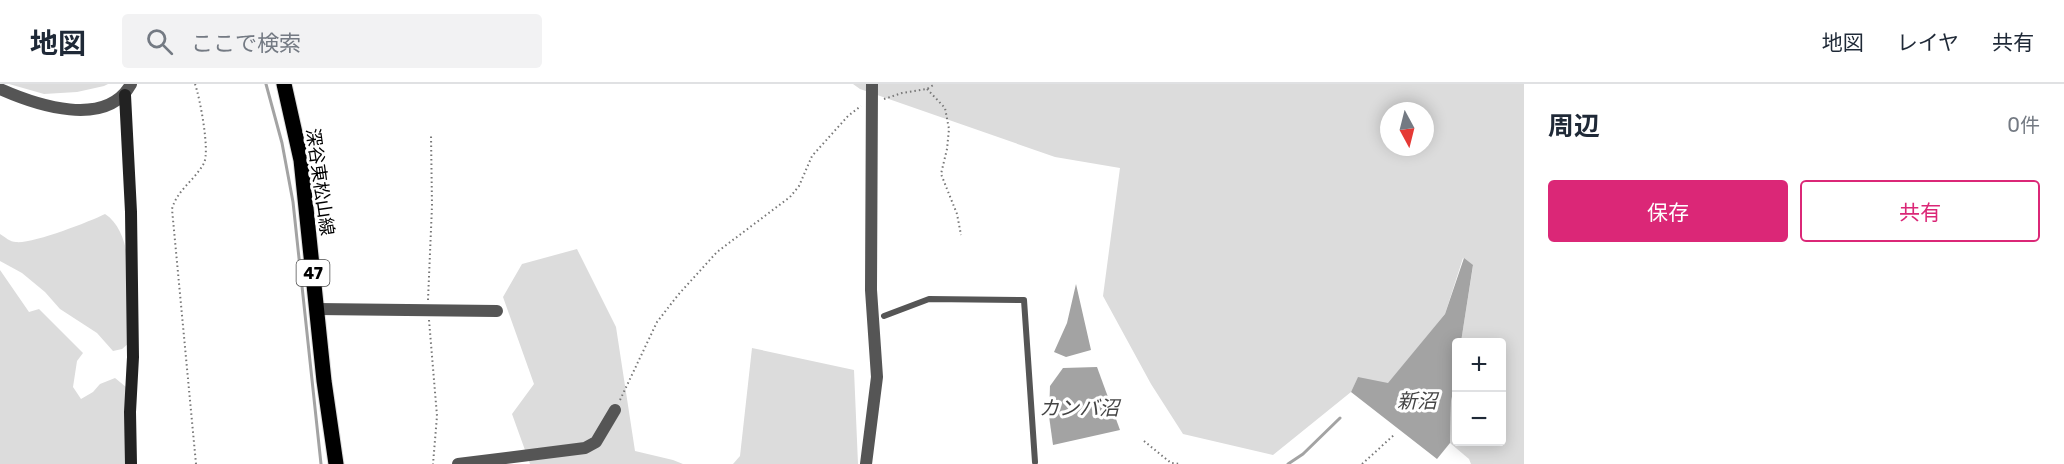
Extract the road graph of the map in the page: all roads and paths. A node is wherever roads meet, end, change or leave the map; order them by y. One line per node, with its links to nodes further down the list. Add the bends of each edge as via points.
1 (195, 84): 18 (path, via 204,129 205,161 174,199 172,209)
2 (284, 84): 10 (main road, 深谷東松山線 / 47, via 301,160)
3 (872, 84): 8 (street)
4 (935, 84): 6 (path)
5 (0, 89): 7 (street, via 38,104 89,110 115,103)
6 (927, 89): 8 (path); 9 (path, via 945,108 948,149 941,174)
7 (128, 90): 17 (street)
8 (873, 103): 13 (path, via 848,116 812,156 790,197 717,252 678,295 657,322); 21 (street, via 871,290 877,377)
9 (961, 235)
10 (317, 309): 11 (street); 19 (main road, 深谷東松山線 / 47)
11 (497, 311)
12 (884, 316): 16 (lane, via 929,299 1024,300)
13 (615, 410): 20 (street, via 596,442 585,448)
14 (1394, 435): 23 (path)
15 (1144, 441): 22 (path, via 1171,463)
16 (1035, 462)
17 (131, 464)
18 (196, 464)
19 (336, 464)
20 (459, 464)
21 (866, 464)
22 (1181, 464)
23 (1362, 464)

